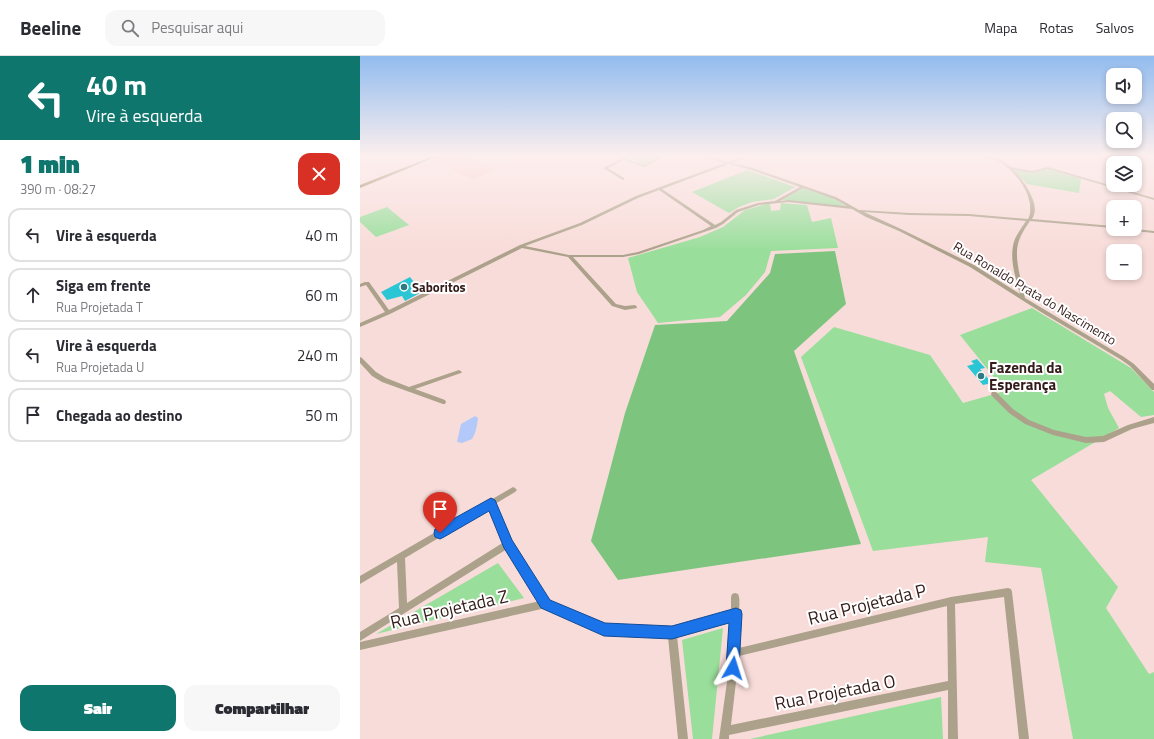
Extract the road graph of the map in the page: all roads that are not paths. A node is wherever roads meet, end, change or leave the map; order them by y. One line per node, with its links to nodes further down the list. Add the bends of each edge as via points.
1 (665, 187): 5 (street)
2 (802, 187): 9 (street); 10 (street, Rua Ronaldo Prata do Nascimento, via 830,196)
3 (1026, 187): 11 (street, via 1030,195 1032,214)
4 (1112, 187): 7 (street)
5 (659, 189): 13 (street); 16 (street, via 581,224)
6 (1154, 194): 7 (street)
7 (1149, 198): 8 (street)
8 (1154, 199)
9 (777, 201): 10 (street); 13 (street, via 742,209)
10 (854, 209): 11 (street); 19 (street, Rua Ronaldo Prata do Nascimento, via 963,261)
11 (1028, 220): 12 (street); 19 (street, via 1015,246)
12 (1106, 226)
13 (715, 227): 17 (street, via 634,255)
14 (1142, 231): 15 (street)
15 (1154, 232)
16 (522, 246): 17 (street); 21 (street)
17 (569, 256): 20 (street, via 614,305)
18 (360, 286): 21 (street, via 367,283)
19 (1023, 298): 25 (street, Rua Ronaldo Prata do Nascimento, via 1122,358)
20 (635, 307)
21 (388, 313): 22 (street)
22 (360, 324)
23 (360, 359): 26 (street, via 374,374)
24 (459, 372): 26 (street)
25 (1154, 388)
26 (409, 389): 28 (street)
27 (994, 394): 29 (street, via 1027,422 1086,440 1104,439)
28 (444, 402)
29 (1154, 420)
30 (513, 490): 31 (street)
31 (491, 503): 32 (street); 33 (street)
32 (508, 544): 37 (street); 38 (street)
33 (401, 556): 34 (street); 38 (street)
34 (360, 580)
35 (735, 597): 39 (street)
36 (951, 601): 43 (street, Rua Projetada P); 44 (street); 48 (street, Rua Projetada P, via 1008,592)
37 (546, 604): 40 (street, via 604,630); 42 (street, Rua Projetada Z)
38 (403, 610): 41 (street)
39 (736, 614): 40 (street); 43 (street)
40 (672, 633): 46 (street)
41 (360, 637)
42 (360, 646)
43 (734, 653): 45 (street)
44 (952, 685): 45 (street, Rua Projetada O); 47 (street)
45 (725, 735)
46 (683, 739)
47 (953, 739)
48 (1024, 739)

